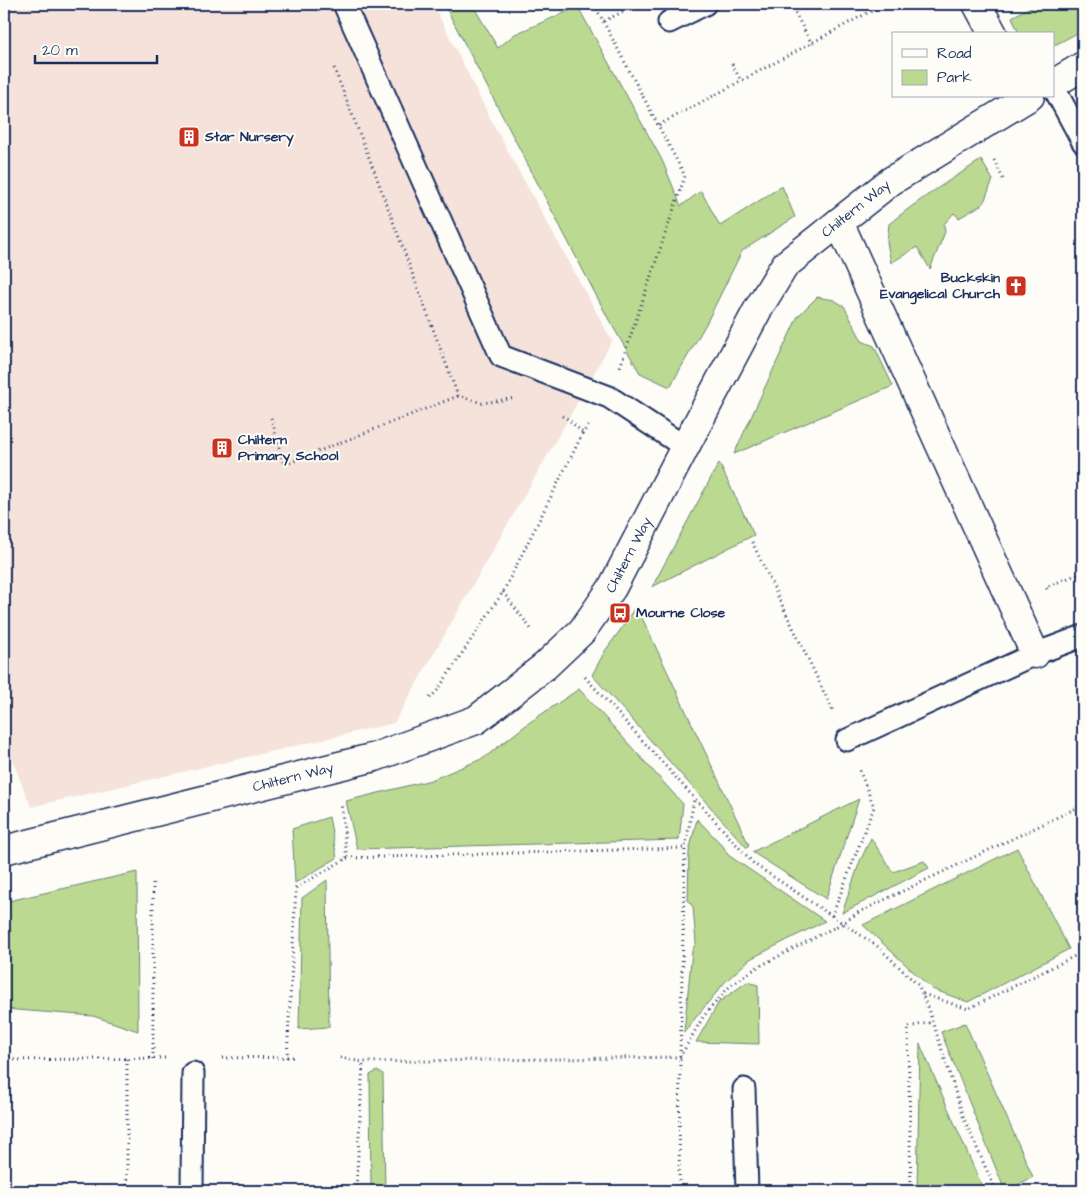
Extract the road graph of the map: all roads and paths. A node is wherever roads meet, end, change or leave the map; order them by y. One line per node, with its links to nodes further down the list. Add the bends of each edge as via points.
1 (344, 4): 22 (lane, via 501,356)
2 (594, 4): 8 (path)
3 (639, 4): 8 (path)
4 (705, 4): 9 (lane)
5 (790, 4): 11 (path)
6 (884, 4): 11 (path)
7 (977, 4): 10 (street)
8 (604, 21): 18 (path)
9 (669, 22)
10 (992, 32)
11 (812, 44): 14 (path)
12 (732, 64): 14 (path)
13 (1083, 66): 15 (street)
14 (741, 81): 18 (path)
15 (1054, 84)
16 (1054, 87): 19 (lane)
17 (1026, 98): 20 (street, Chiltern Way, via 891,181)
18 (659, 125): 22 (path, via 685,176)
19 (1083, 142)
20 (839, 222): 26 (street, Chiltern Way, via 785,264); 32 (street)
21 (458, 396): 23 (path, via 284,465)
22 (609, 397): 25 (path); 26 (lane)
23 (271, 418)
24 (568, 419): 25 (path)
25 (583, 433): 29 (path)
26 (685, 447): 40 (street, Chiltern Way, via 612,588 582,631 476,720 375,757)
27 (752, 542): 35 (path)
28 (1083, 572): 32 (path, via 1046,587)
29 (503, 592): 30 (path); 34 (path)
30 (534, 632)
31 (1083, 636): 32 (lane)
32 (1042, 651): 35 (lane)
33 (584, 676): 36 (path)
34 (437, 691)
35 (847, 740): 43 (path, via 874,807)
36 (694, 800): 39 (path); 43 (path, via 754,864)
37 (341, 801): 41 (path)
38 (1083, 805): 44 (path, via 859,912)
39 (685, 848): 41 (path); 49 (path)
40 (4, 850)
41 (347, 858): 52 (path, via 296,888)
42 (153, 883): 55 (path)
43 (832, 916): 44 (path)
44 (843, 923): 46 (path, via 877,946 919,986); 49 (path, via 756,968 730,986 703,1017)
45 (1083, 952): 46 (path, via 968,1009)
46 (923, 994): 47 (path)
47 (933, 1022): 65 (path, via 908,1027); 66 (path, via 964,1119)
48 (296, 1057): 52 (path)
49 (680, 1057): 57 (path); 63 (path)
50 (169, 1058): 55 (path)
51 (221, 1058): 52 (path)
52 (286, 1058)
53 (340, 1058): 57 (path)
54 (126, 1059): 55 (path); 56 (path); 60 (path)
55 (152, 1059)
56 (4, 1060)
57 (363, 1062): 62 (path)
58 (193, 1073): 61 (lane)
59 (744, 1089): 64 (lane)
60 (127, 1191)
61 (192, 1191)
62 (356, 1191)
63 (679, 1191)
64 (747, 1191)
65 (911, 1191)
66 (996, 1191)

